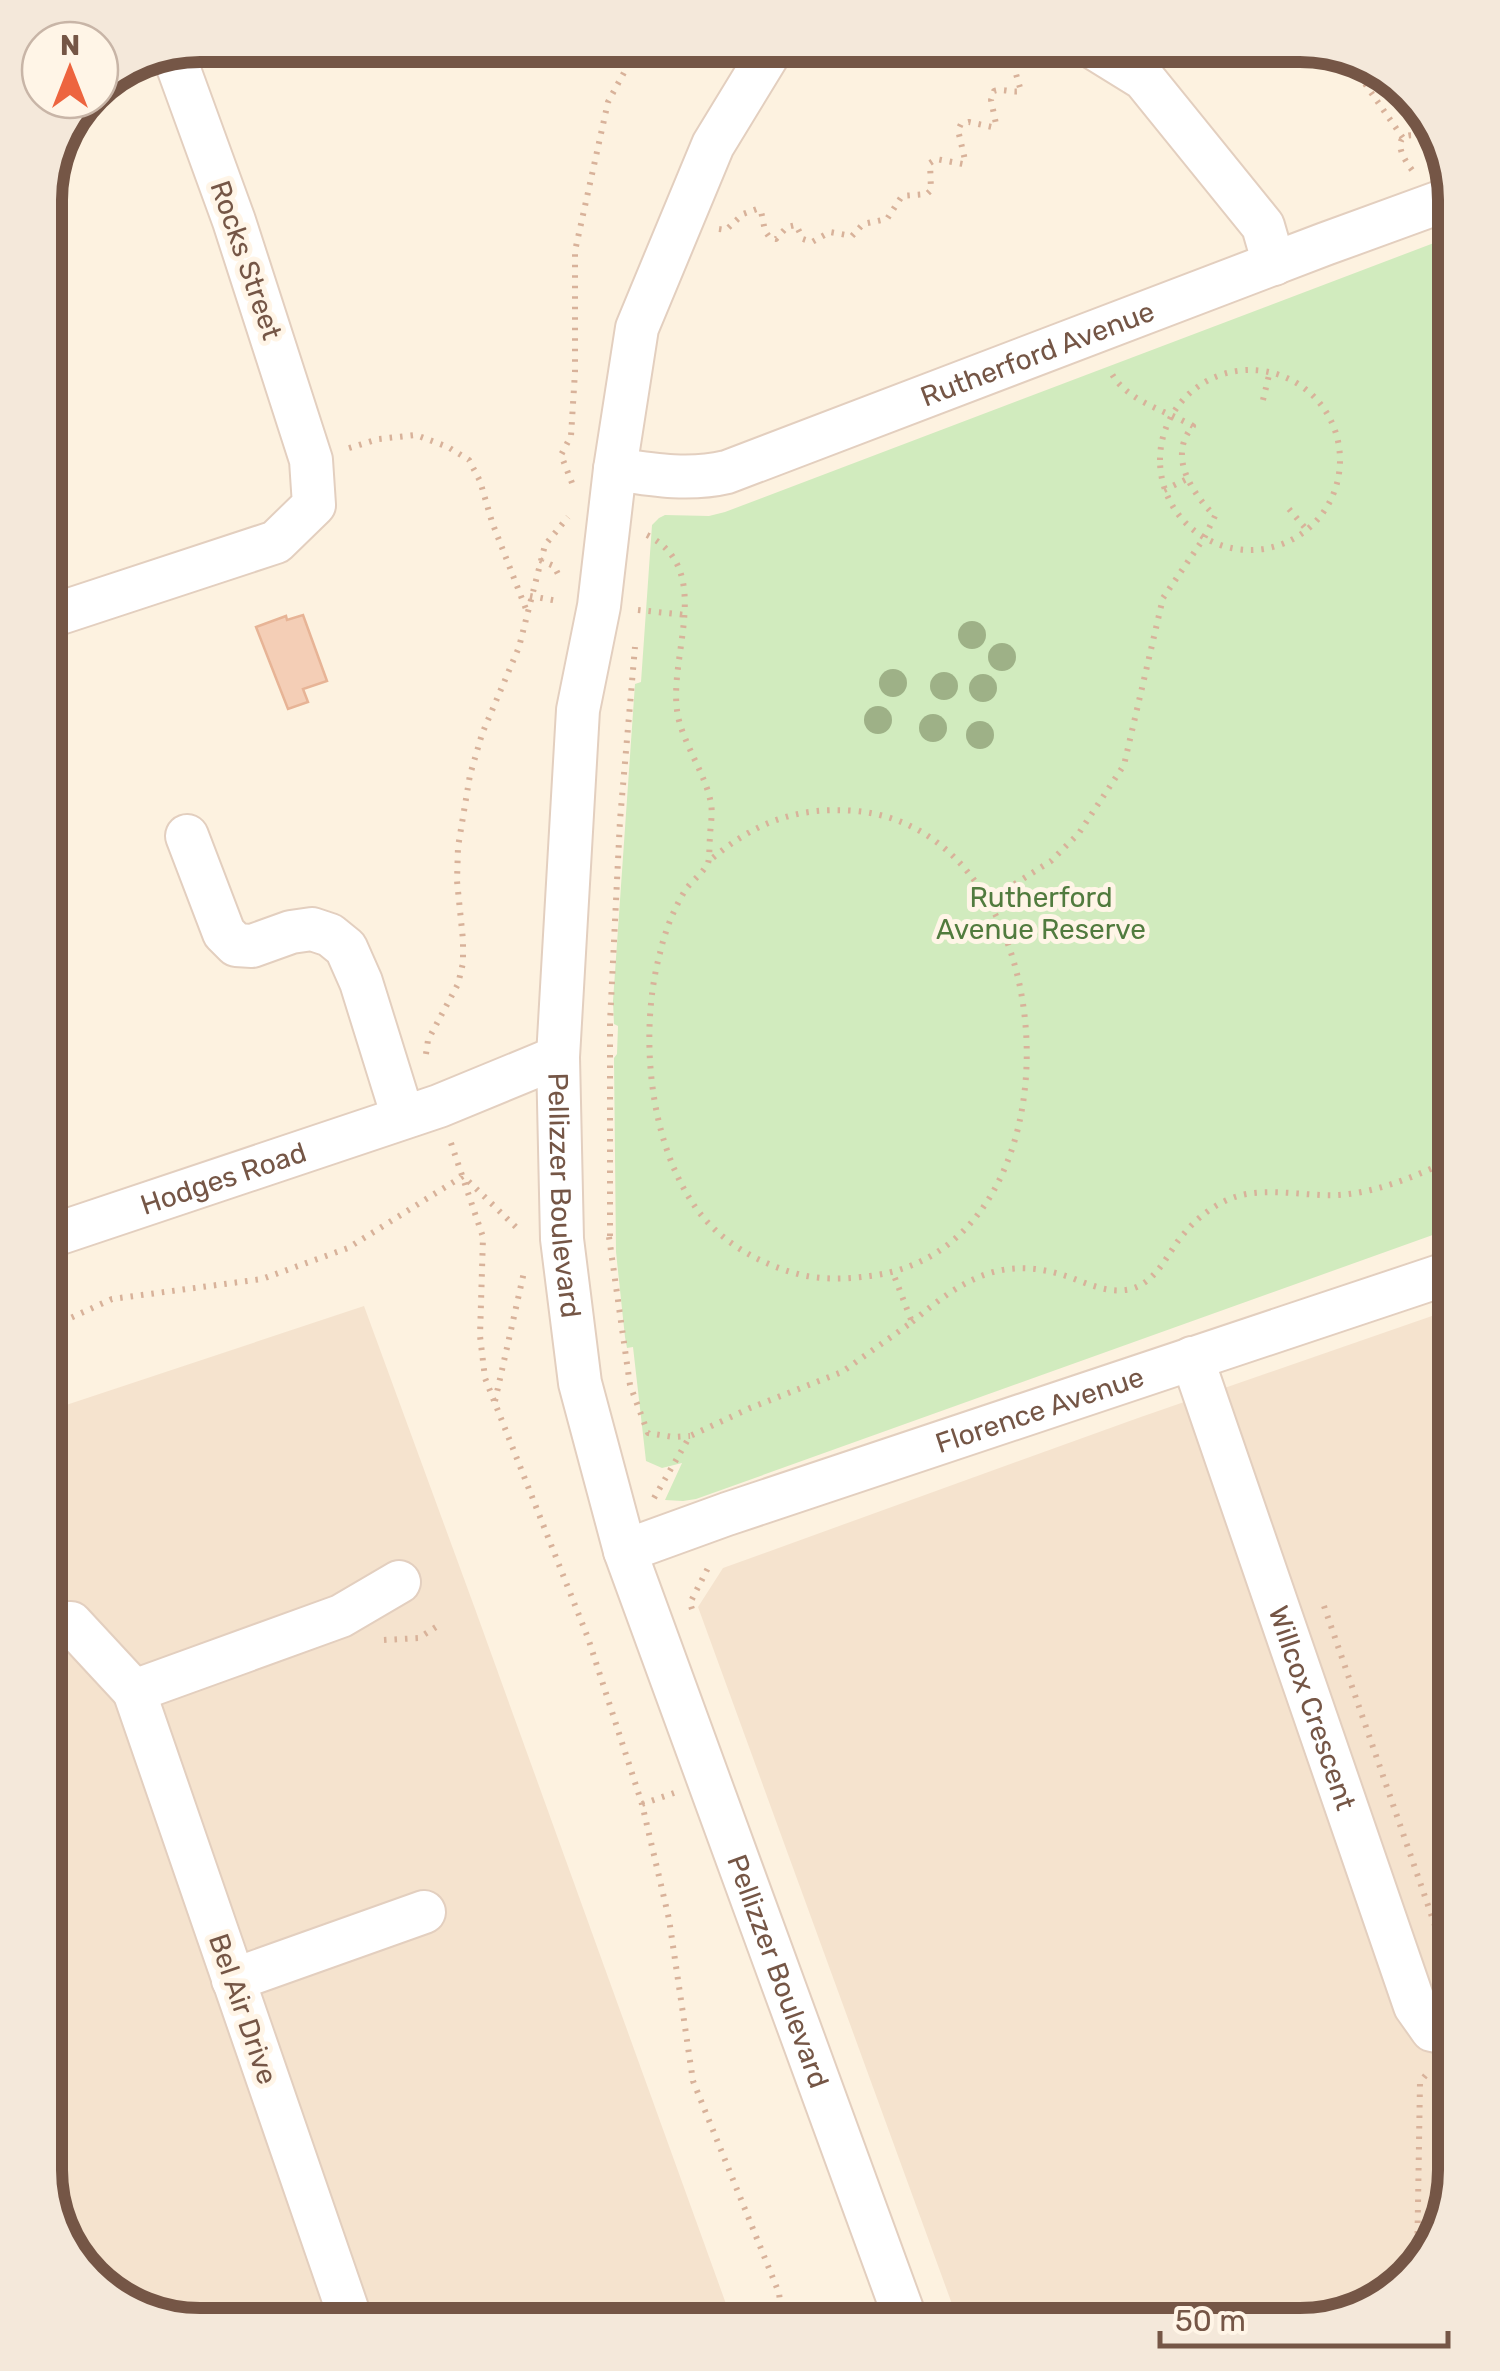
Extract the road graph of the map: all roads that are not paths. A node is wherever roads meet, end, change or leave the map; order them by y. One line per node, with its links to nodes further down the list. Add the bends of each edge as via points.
1 (763, 63): 6 (street, Pellizzer Boulevard, via 712,146 637,328)
2 (1117, 63): 5 (street, via 1144,79 1264,226)
3 (177, 65): 7 (street, Rocks Street, via 311,463 314,505 276,542)
4 (1438, 203): 5 (street, Rutherford Avenue)
5 (1274, 264): 6 (street, Rutherford Avenue, via 728,472 683,478)
6 (615, 469): 9 (street, Pellizzer Boulevard, via 578,710)
7 (63, 612)
8 (186, 836): 10 (street, via 224,933 236,945 312,929 346,948)
9 (558, 1057): 10 (street, Hodges Road); 14 (street, Pellizzer Boulevard, via 562,1239 580,1383)
10 (402, 1117): 11 (street, Hodges Road)
11 (62, 1232)
12 (1438, 1277): 13 (street, Florence Avenue)
13 (1192, 1358): 14 (street, Florence Avenue); 20 (street, Willcox Crescent, via 1415,2006)
14 (625, 1552): 22 (street, Pellizzer Boulevard)
15 (399, 1582): 17 (street, via 341,1616)
16 (62, 1623): 17 (street, Bel Air Drive, via 72,1623)
17 (134, 1691): 19 (street, Bel Air Drive)
18 (424, 1912): 19 (street)
19 (233, 1980): 21 (street, Bel Air Drive)
20 (1438, 2041)
21 (347, 2308)
22 (901, 2308)

